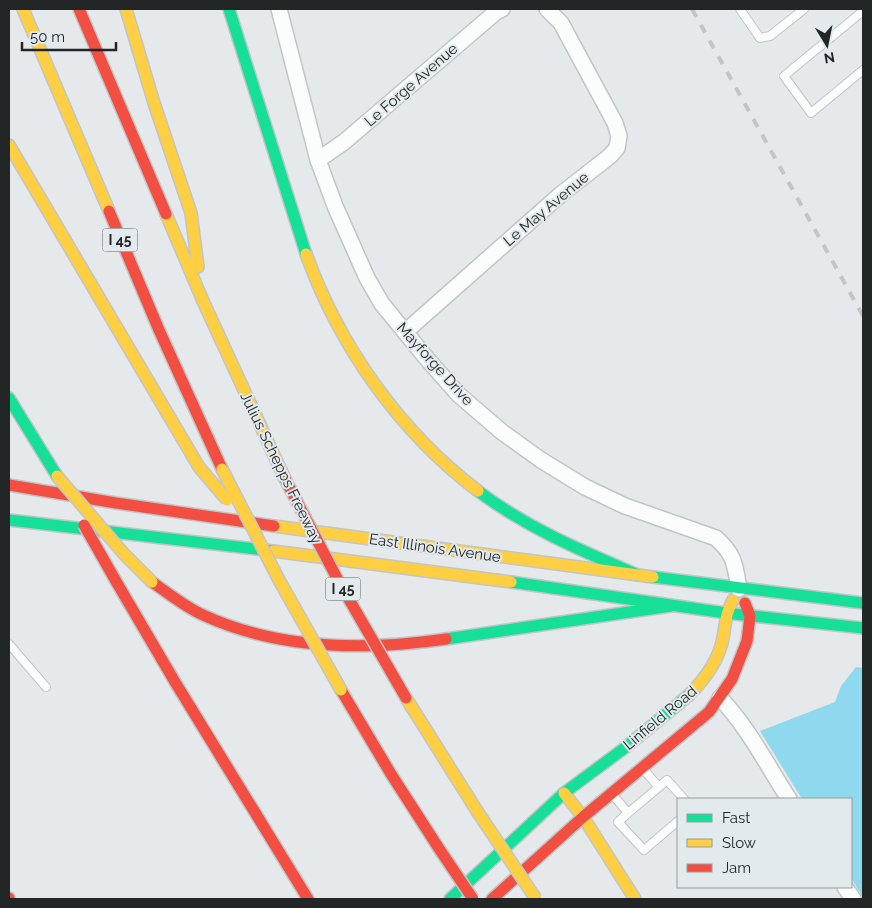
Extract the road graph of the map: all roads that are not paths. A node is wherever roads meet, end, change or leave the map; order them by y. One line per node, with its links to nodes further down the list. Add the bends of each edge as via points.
1 (23, 9): 20 (main road, I 45, bridge, via 158,330)
2 (79, 9): 14 (main road, Julius Schepps Freeway / I 45)
3 (126, 9): 14 (main road, via 191,213)
4 (229, 9): 21 (main road, via 304,248 342,334 365,372 422,441 491,501 567,545)
5 (279, 9): 13 (street, Mayforge Drive)
6 (502, 9): 13 (street, Le Forge Avenue, via 344,142)
7 (547, 9): 15 (street, Le May Avenue, via 561,23 615,123 619,136 617,148)
8 (740, 9): 9 (lane, via 760,38 770,36)
9 (804, 9)
10 (863, 11): 11 (lane, via 784,76 811,113)
11 (863, 70)
12 (9, 144): 20 (main road, bridge, via 199,467)
13 (318, 160): 15 (street, Mayforge Drive, via 367,278)
14 (203, 301): 46 (main road, Julius Schepps Freeway / I 45, bridge, via 284,477 339,582 406,698)
15 (404, 332): 22 (street, Mayforge Drive, via 459,395 541,460 585,487 625,506 716,538 734,560)
16 (9, 398): 17 (main road)
17 (56, 476): 24 (main road, bridge, via 152,582 202,615 266,637 300,644 340,646 436,642); 42 (main road, bridge, via 116,583)
18 (9, 485): 21 (main road, East Illinois Avenue, via 122,505)
19 (9, 520): 24 (main road, East Illinois Avenue, via 451,574)
20 (256, 537): 44 (main road, I 45, bridge, via 391,774)
21 (638, 575): 22 (main road, East Illinois Avenue)
22 (739, 589): 23 (main road, East Illinois Avenue); 25 (main road, Linfield Road); 26 (main road, Linfield Road)
23 (863, 603)
24 (671, 606): 25 (main road, East Illinois Avenue)
25 (726, 613): 26 (main road, East Illinois Avenue); 31 (main road, Linfield Road, via 723,640 715,661 700,684)
26 (750, 616): 27 (main road, East Illinois Avenue); 30 (main road, Linfield Road, via 747,641 732,679)
27 (863, 628)
28 (9, 644): 29 (lane)
29 (46, 686)
30 (720, 698): 32 (main road, Linfield Road, via 709,712); 37 (street, via 732,710)
31 (626, 747): 32 (street); 34 (main road, Linfield Road)
32 (643, 769): 33 (lane); 35 (main road, Linfield Road)
33 (659, 787): 36 (lane, via 667,780); 38 (lane)
34 (564, 794): 39 (main road); 43 (main road, Linfield Road)
35 (611, 794): 38 (lane); 39 (main road, Linfield Road)
36 (683, 798)
37 (788, 798)
38 (628, 813): 40 (lane, via 618,822 644,850)
39 (583, 817): 45 (main road, Linfield Road); 47 (main road)
40 (677, 822)
41 (846, 888): 48 (street)
42 (308, 899)
43 (450, 899)
44 (473, 899)
45 (492, 899)
46 (536, 899)
47 (635, 899)
48 (853, 899)

